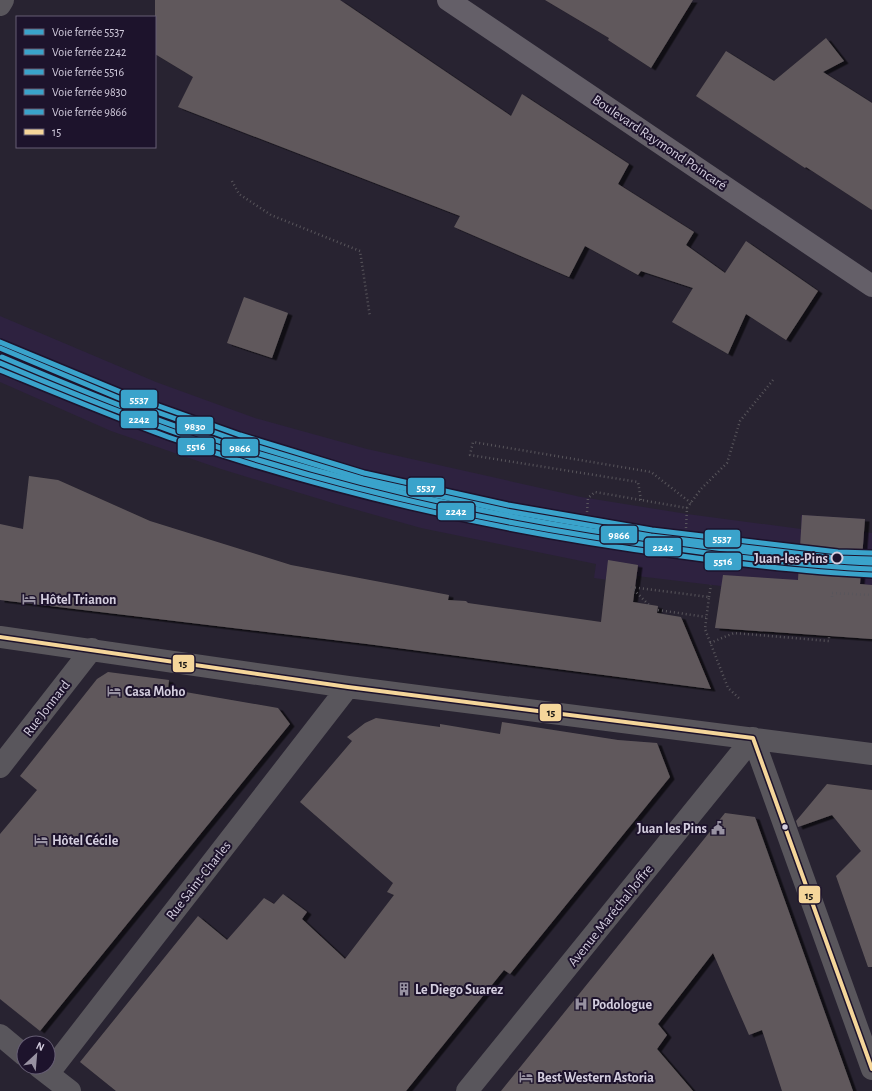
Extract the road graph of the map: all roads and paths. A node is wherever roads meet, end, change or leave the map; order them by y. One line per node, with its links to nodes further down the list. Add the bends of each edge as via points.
1 (3, 0): 3 (street)
2 (448, 0): 5 (main road, Boulevard Raymond Poincaré)
3 (0, 5)
4 (232, 181): 6 (path, via 239,194 271,215 360,251)
5 (872, 286)
6 (370, 317)
7 (773, 380): 9 (path, via 740,421 727,463)
8 (641, 500): 9 (path, via 638,482 470,455 473,442 651,472); 10 (path); 11 (path, via 595,492 588,498)
9 (691, 503): 10 (path)
10 (687, 508): 12 (path)
11 (587, 512)
12 (686, 528)
13 (711, 585): 15 (path)
14 (872, 595): 16 (path, via 832,593)
15 (709, 597): 17 (path, via 631,587); 19 (path)
16 (832, 597)
17 (649, 604)
18 (658, 610): 19 (path)
19 (706, 617): 22 (path, via 705,629)
20 (829, 636): 22 (path, via 829,641 734,633)
21 (0, 637): 23 (street)
22 (710, 643): 25 (path, via 728,688)
23 (92, 649): 24 (street); 28 (street, Rue Jonnard)
24 (348, 687): 26 (street); 31 (street, Rue Saint-Charles)
25 (740, 699)
26 (753, 738): 27 (street); 32 (street); 35 (street, Avenue Maréchal Joffre)
27 (872, 754)
28 (0, 767)
29 (0, 1035): 30 (street)
30 (16, 1048)
31 (56, 1055)
32 (872, 1069)
33 (50, 1075): 34 (street)
34 (70, 1091)
35 (467, 1091)

